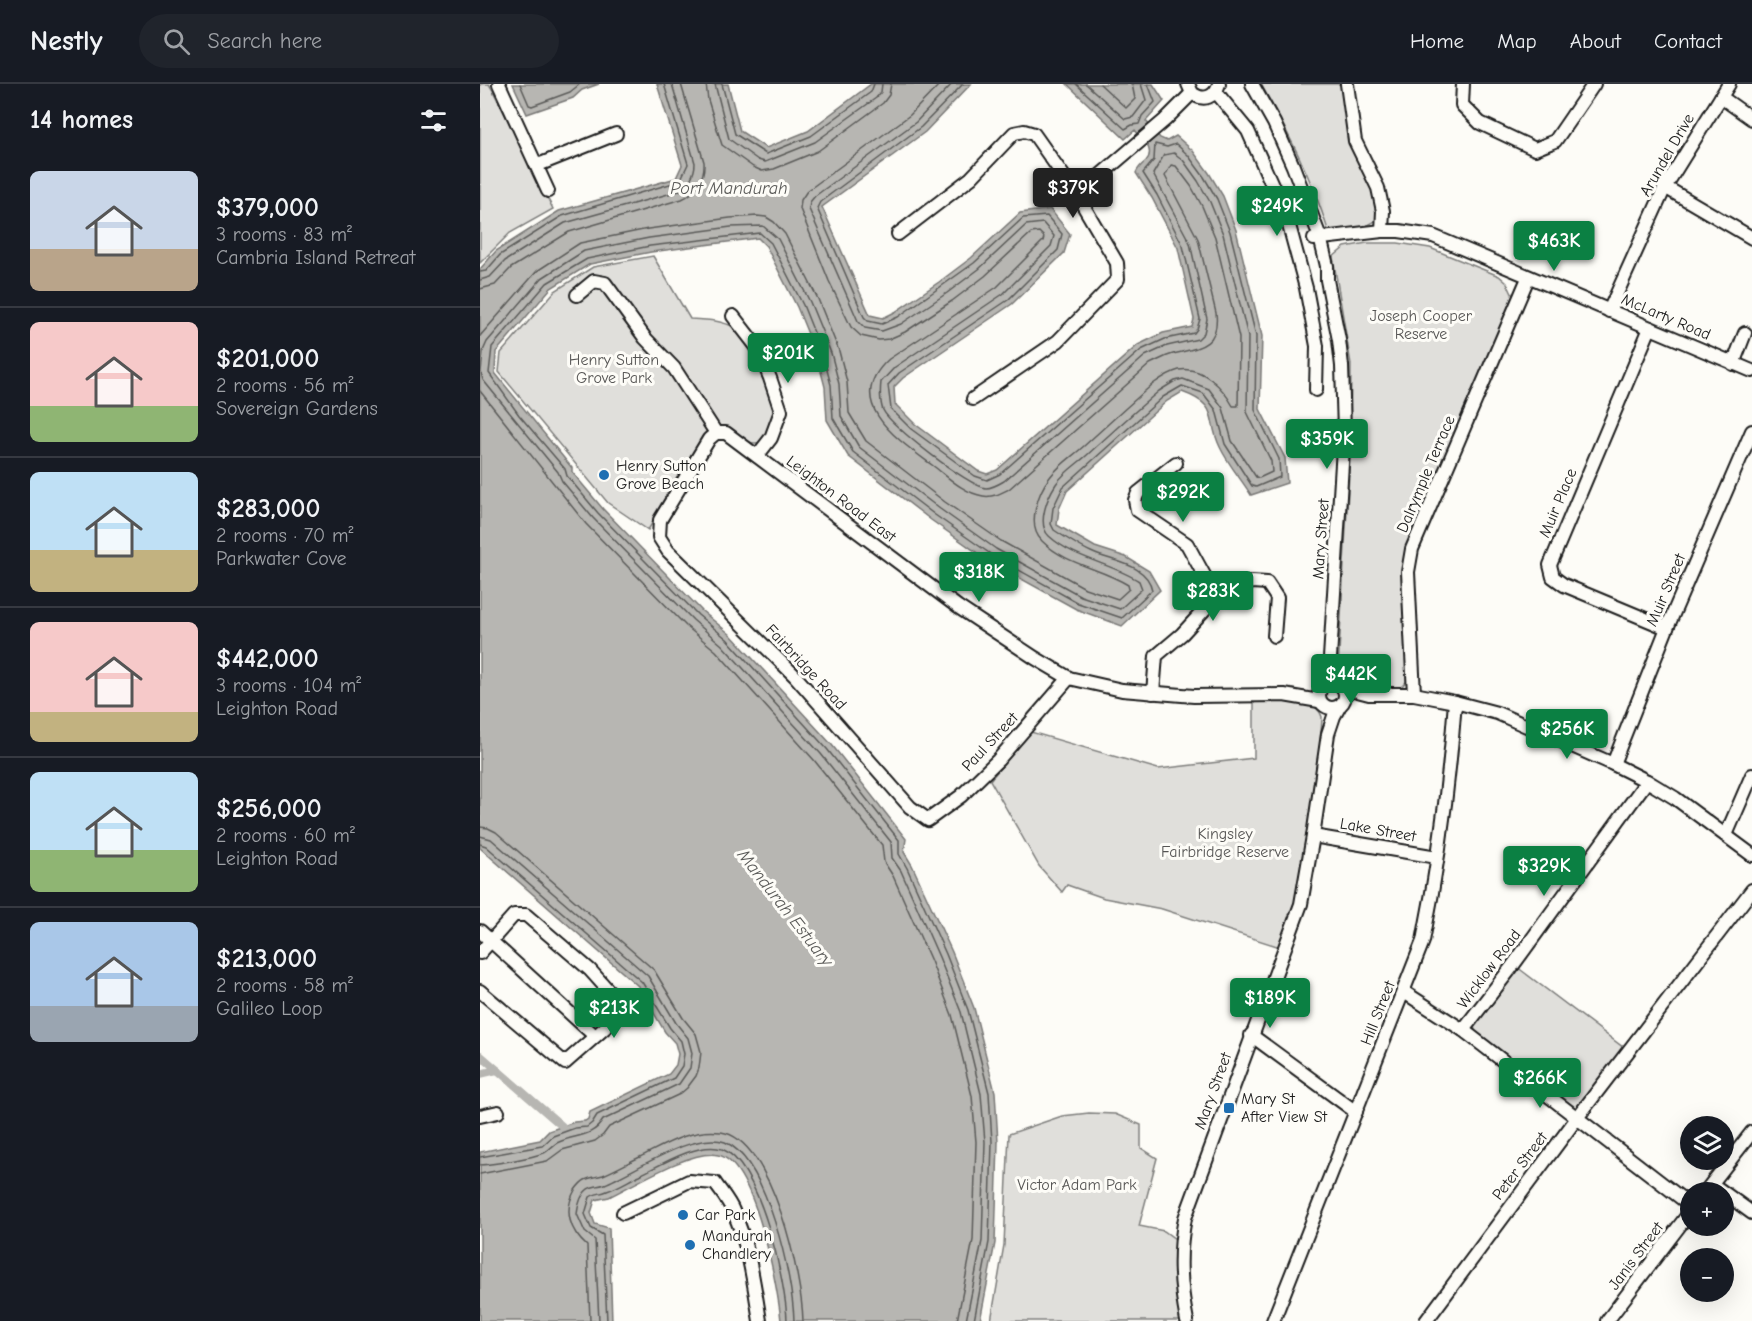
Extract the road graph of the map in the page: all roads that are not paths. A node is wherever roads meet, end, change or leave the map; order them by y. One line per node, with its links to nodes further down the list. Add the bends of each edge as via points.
1 (499, 84): 12 (street)
2 (1252, 84): 19 (street, Mary Street, via 1274,123 1306,201)
3 (1347, 84): 16 (street, via 1355,141 1378,188)
4 (1463, 84): 5 (street, via 1462,105 1480,123 1534,149 1555,141)
5 (1594, 84)
6 (1729, 84): 9 (street, Arundel Drive)
7 (1190, 88): 8 (street, via 1202,98 1210,97); 15 (street, via 1165,120)
8 (1218, 88): 30 (street, via 1248,131 1287,218 1317,346)
9 (1721, 97): 10 (street); 13 (street, Arundel Drive)
10 (1752, 119)
11 (616, 134): 12 (street)
12 (538, 165): 14 (street)
13 (1665, 187): 20 (street); 24 (street, Arundel Drive)
14 (548, 191)
15 (1077, 195): 17 (street, via 1034,134 1014,133 972,178); 31 (street, via 1117,263 1118,279 1058,341)
16 (1382, 231): 18 (street, McLarty Road); 22 (street, McLarty Road, via 1433,236)
17 (898, 234)
18 (1347, 236): 19 (street, McLarty Road); 21 (street, McLarty Road)
19 (1316, 238): 21 (street, Mary Street)
20 (1752, 238)
21 (1319, 251): 40 (street, Mary Street, via 1320,268 1335,311 1344,431)
22 (1528, 278): 24 (street, McLarty Road); 43 (street, Dalrymple Terrace, via 1412,549 1408,572)
23 (577, 295): 33 (street, via 594,281 605,283 645,338 674,369)
24 (1609, 311): 26 (street, McLarty Road)
25 (733, 316): 34 (street, via 757,347 781,411 771,438)
26 (1650, 328): 28 (street, McLarty Road); 37 (street, Muir Place, via 1550,565 1553,577 1564,585)
27 (1745, 333): 28 (street)
28 (1733, 364): 29 (street, McLarty Road)
29 (1752, 371)
30 (1316, 390)
31 (973, 399)
32 (1752, 431): 37 (street, Muir Street)
33 (716, 433): 34 (street, Leighton Road East, via 726,433); 52 (street, Fairbridge Road, via 660,520 659,537 668,551 795,676 910,807)
34 (757, 456): 39 (street, Leighton Road East, via 958,607)
35 (1176, 463): 36 (street, via 1138,493 1137,510 1187,544)
36 (1216, 597): 38 (street, via 1252,582 1267,583 1277,598); 41 (street, via 1156,656)
37 (1667, 628): 49 (street, Muir Street)
38 (1274, 636)
39 (1069, 678): 41 (street, Leighton Road East); 52 (street, Paul Street, via 998,760 962,796)
40 (1331, 686): 42 (street); 44 (street, Leighton Road East); 46 (street, Mary Street, via 1318,694); 47 (street, Mary Street, via 1345,695)
41 (1154, 693): 44 (street, Leighton Road East)
42 (1370, 694): 43 (street); 47 (street)
43 (1414, 694): 45 (street)
44 (1284, 695): 46 (street, Leighton Road East)
45 (1455, 702): 49 (street, via 1497,713); 56 (street, Hill Street)
46 (1321, 703): 47 (street, via 1331,709); 48 (street, Mary Street)
47 (1341, 704): 48 (street, Mary Street)
48 (1328, 734): 53 (street, Mary Street)
49 (1613, 764): 51 (street)
50 (1752, 775): 54 (street)
51 (1647, 781): 54 (street); 63 (street, Wicklow Road)
52 (928, 820)
53 (1313, 836): 56 (street, Lake Street); 64 (street, Mary Street, via 1301,904)
54 (1726, 836): 55 (street)
55 (1752, 855)
56 (1437, 857): 62 (street, Hill Street, via 1423,941)
57 (1752, 890): 69 (street, Peter Street)
58 (480, 931): 59 (street)
59 (490, 940): 60 (street); 65 (street); 65 (street, via 514,915 526,915 590,970 617,1000 619,1009 615,1019)
60 (480, 953)
61 (480, 991): 65 (street, via 565,1063)
62 (1404, 992): 63 (street); 67 (street, Hill Street)
63 (1463, 1030): 69 (street)
64 (1251, 1035): 67 (street); 78 (street, Mary Street, via 1185,1218 1179,1266)
65 (595, 1036)
66 (498, 1112): 68 (street)
67 (1356, 1112): 79 (street, Hill Street)
68 (480, 1116)
69 (1577, 1118): 72 (street); 80 (street, Peter Street)
70 (1752, 1132): 71 (street)
71 (1714, 1182)
72 (1680, 1197)
73 (1734, 1203): 75 (street)
74 (623, 1213): 77 (street, via 689,1181 715,1183 741,1229)
75 (1752, 1214)
76 (1680, 1225): 81 (street, Janis Street)
77 (760, 1321)
78 (1187, 1321)
79 (1273, 1321)
80 (1426, 1321)
81 (1607, 1321)

